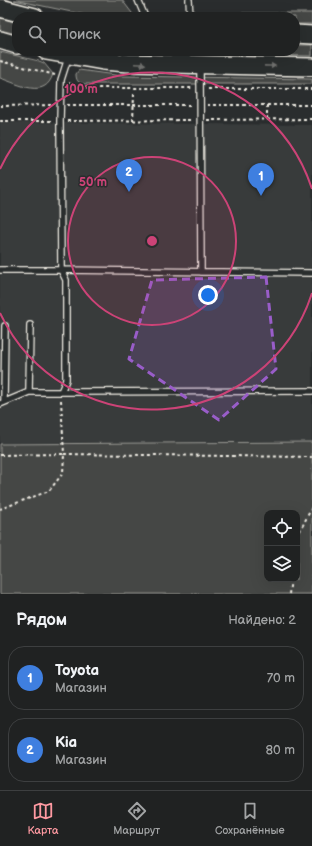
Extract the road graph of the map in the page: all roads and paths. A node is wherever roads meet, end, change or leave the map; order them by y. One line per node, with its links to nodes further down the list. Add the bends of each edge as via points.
1 (138, 0): 5 (lane)
2 (189, 0): 6 (lane)
3 (0, 8): 4 (main road)
4 (16, 12)
5 (143, 12)
6 (190, 12)
7 (300, 34): 8 (main road)
8 (312, 35)
9 (0, 40): 10 (main road)
10 (12, 44)
11 (68, 56): 16 (lane)
12 (76, 56): 14 (main road, one-way to 14, via 128,63)
13 (0, 61): 16 (path, via 53,74)
14 (200, 66): 15 (main road, one-way to 15); 17 (lane)
15 (312, 67)
16 (61, 80): 17 (path, via 84,88); 20 (lane)
17 (200, 88): 18 (path); 22 (lane)
18 (312, 89)
19 (134, 94): 21 (path)
20 (60, 105): 21 (path); 25 (path); 30 (lane)
21 (134, 105): 22 (path); 31 (path)
22 (200, 105): 23 (path); 28 (lane)
23 (267, 105): 24 (path); 26 (path)
24 (312, 105)
25 (0, 106)
26 (267, 119): 27 (path); 28 (path)
27 (312, 119)
28 (200, 120): 31 (path); 34 (lane)
29 (0, 121): 30 (path)
30 (60, 121): 31 (path); 33 (lane)
31 (133, 121)
32 (0, 270): 33 (lane)
33 (61, 270): 34 (lane); 40 (lane, via 66,280 66,380)
34 (201, 272): 35 (lane)
35 (312, 273)
36 (30, 325): 39 (lane)
37 (4, 326): 41 (lane)
38 (312, 391): 40 (lane)
39 (29, 392): 40 (lane); 41 (lane)
40 (61, 392): 42 (path)
41 (2, 403)
42 (64, 454): 43 (path); 44 (path); 46 (path, via 63,473 49,491)
43 (0, 455)
44 (312, 457)
45 (312, 507): 47 (path)
46 (0, 509)
47 (300, 531)
48 (291, 582): 49 (path)
49 (289, 594)

